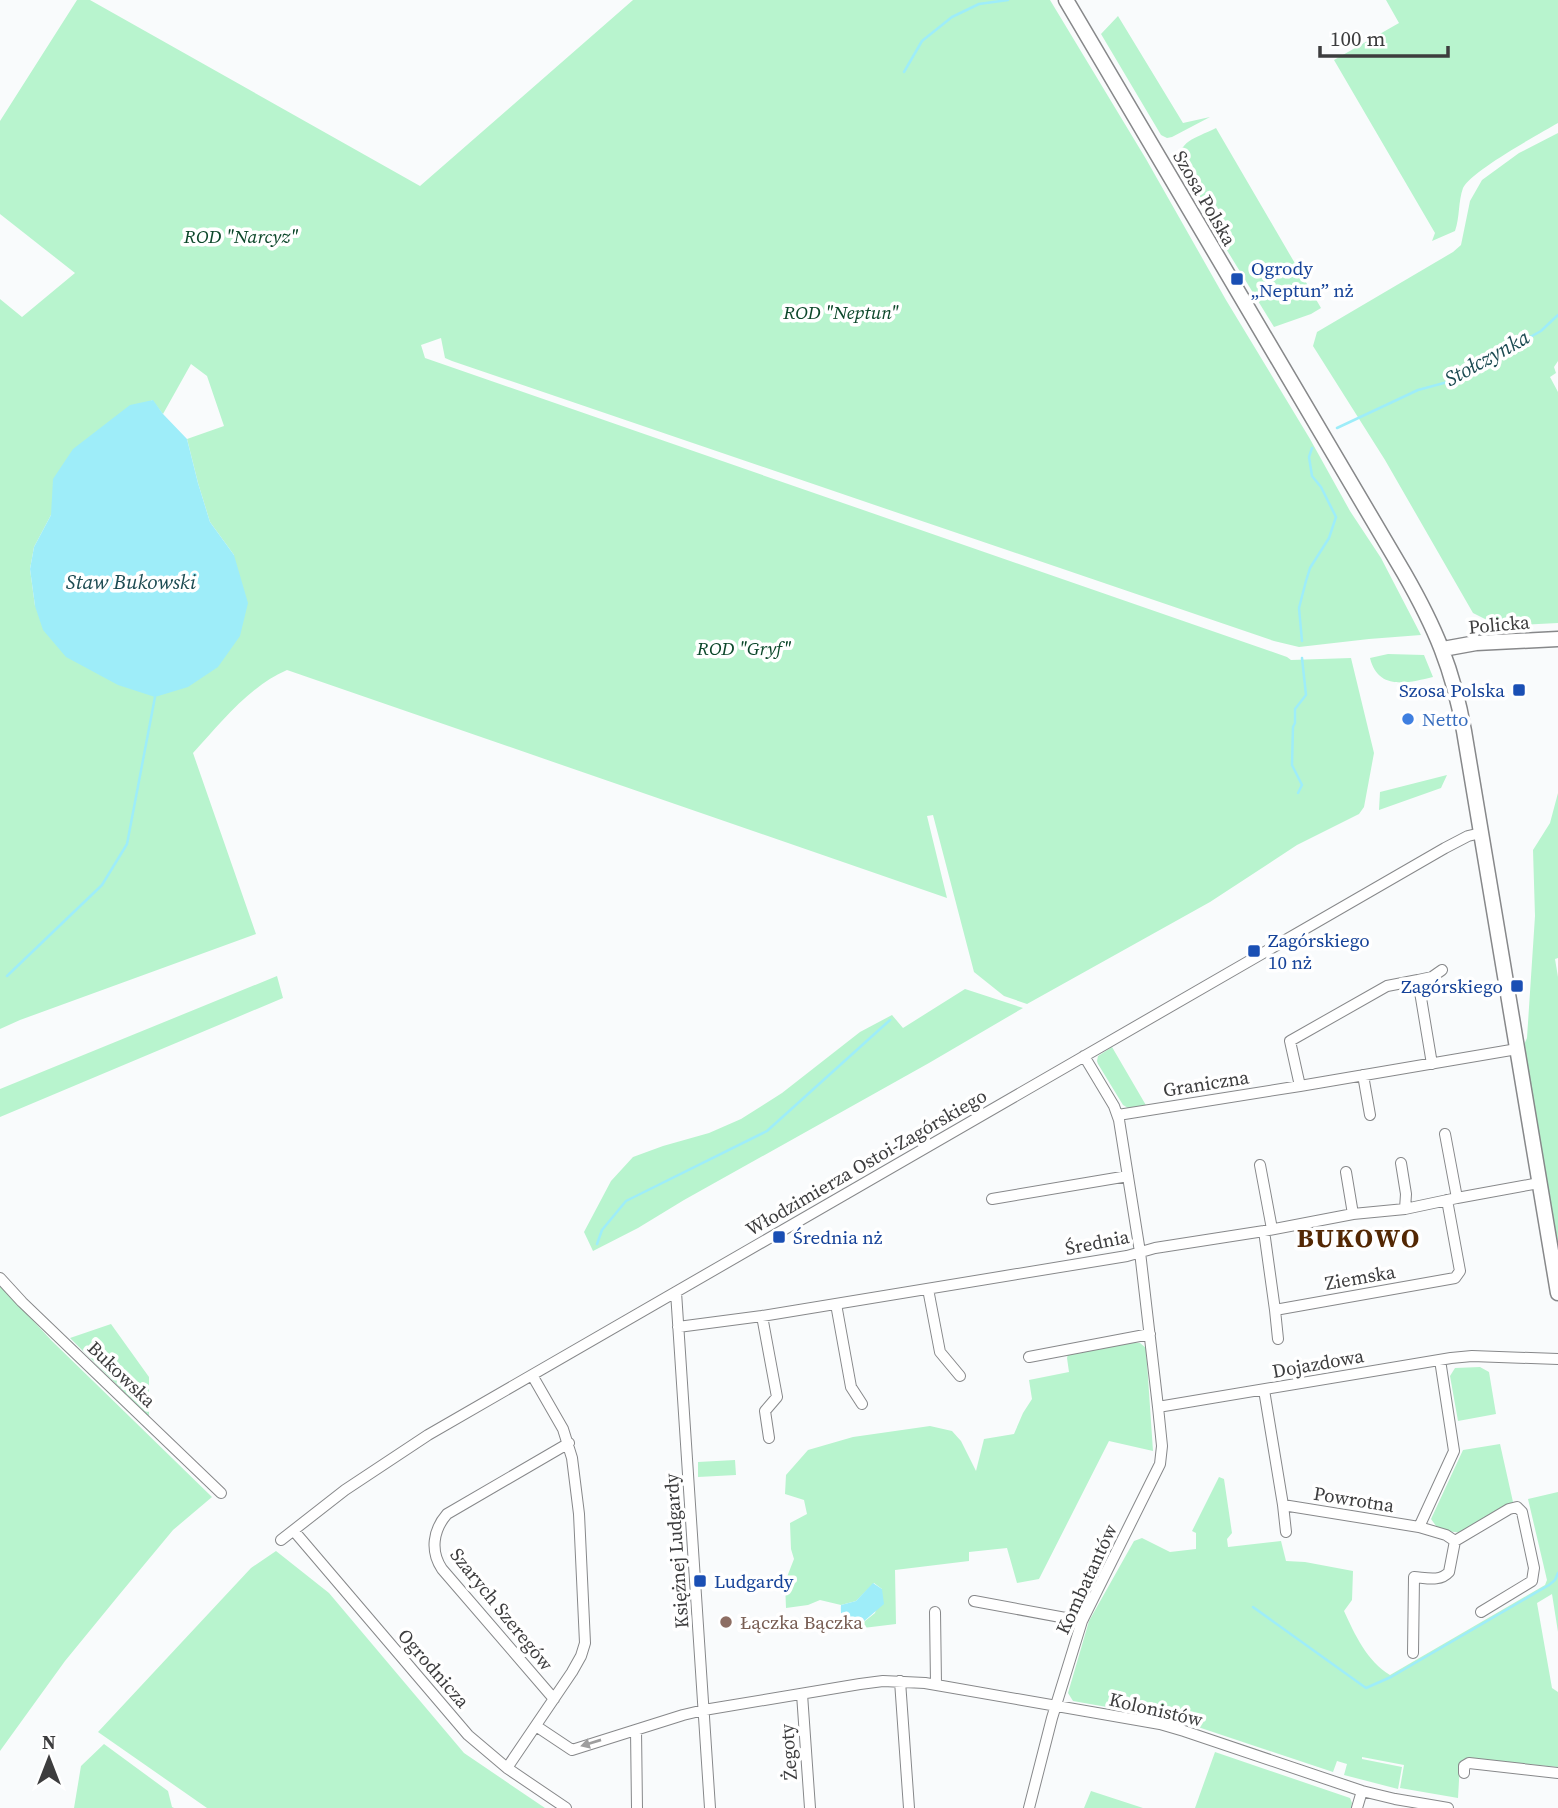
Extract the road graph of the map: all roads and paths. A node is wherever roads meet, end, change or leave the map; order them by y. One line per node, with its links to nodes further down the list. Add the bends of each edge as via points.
1 (1066, 0): 3 (street, Szosa Polska, via 1404,573)
2 (1558, 639): 3 (street, Policka)
3 (1443, 649): 4 (street, Szosa Polska, via 1461,716)
4 (1481, 833): 7 (street, Szosa Polska); 8 (street, Włodzimierza Ostoi-Zagórskiego, via 1458,841)
5 (1442, 970): 6 (street)
6 (1418, 981): 9 (street); 11 (street, via 1387,986 1290,1041)
7 (1517, 1049): 9 (street, Graniczna); 19 (street, Szosa Polska)
8 (1084, 1056): 12 (street); 28 (street, Włodzimierza Ostoi-Zagórskiego)
9 (1432, 1064): 10 (street, Graniczna)
10 (1363, 1075): 11 (street, Graniczna); 13 (street)
11 (1300, 1086): 12 (street, Graniczna)
12 (1118, 1115): 18 (street)
13 (1370, 1115)
14 (1445, 1134): 21 (street)
15 (1401, 1163): 22 (street)
16 (1260, 1165): 24 (street)
17 (1346, 1171): 23 (street)
18 (1128, 1176): 20 (street); 25 (street)
19 (1539, 1183): 21 (street, Średnia); 29 (street, Szosa Polska)
20 (992, 1199)
21 (1452, 1199): 22 (street, Średnia); 31 (street, Ziemska, via 1460,1271 1455,1278)
22 (1405, 1209): 23 (street, Średnia)
23 (1353, 1214): 24 (street, Średnia)
24 (1268, 1230): 25 (street, Średnia); 31 (street)
25 (1140, 1252): 27 (street, Średnia); 34 (street)
26 (0, 1278): 46 (street, Bukowska)
27 (928, 1289): 30 (street, Średnia); 40 (street, via 940,1352)
28 (676, 1292): 33 (street, Księżnej Ludgardy); 39 (street, Włodzimierza Ostoi-Zagórskiego)
29 (1558, 1293)
30 (836, 1304): 32 (street, Średnia); 42 (street, via 851,1387)
31 (1275, 1310): 35 (street)
32 (762, 1316): 33 (street, Średnia); 44 (street, via 777,1397 765,1411)
33 (678, 1327): 63 (street, Księżnej Ludgardy)
34 (1150, 1334): 36 (street); 43 (street)
35 (1278, 1339)
36 (1029, 1357)
37 (1558, 1359): 38 (street, Dojazdowa, via 1472,1356)
38 (1440, 1360): 41 (street, Dojazdowa); 48 (street, via 1454,1451)
39 (532, 1375): 45 (street); 49 (street, Włodzimierza Ostoi-Zagórskiego, via 400,1452)
40 (960, 1376)
41 (1264, 1390): 43 (street, Dojazdowa); 47 (street, Powrotna)
42 (862, 1404)
43 (1158, 1408): 56 (street, Kombatantów, via 1163,1446 1160,1464)
44 (769, 1438)
45 (569, 1443): 61 (street, via 579,1514 585,1643); 61 (street, Szarych Szeregów, via 447,1514 434,1545 442,1569)
46 (220, 1493)
47 (1283, 1505): 48 (street, Powrotna); 50 (street, Powrotna)
48 (1419, 1527): 52 (street, Powrotna)
49 (293, 1531): 51 (street, Włodzimierza Ostoi-Zagórskiego); 66 (street, Ogrodnicza, via 468,1735)
50 (1286, 1532)
51 (281, 1540)
52 (1455, 1541): 55 (street, via 1509,1509 1517,1507 1522,1512 1534,1568 1532,1581); 57 (street, via 1447,1575 1439,1579 1414,1577)
53 (974, 1601): 56 (street)
54 (935, 1612): 59 (street)
55 (1481, 1612)
56 (1082, 1621): 62 (street, Kombatantów)
57 (1413, 1653)
58 (900, 1681): 59 (street, Kolonistów); 60 (street, Kolonistów); 74 (street)
59 (936, 1684): 62 (street, Kolonistów)
60 (802, 1694): 63 (street, Kolonistów); 73 (street, Żegoty)
61 (554, 1699): 64 (street)
62 (1056, 1705): 69 (street, Kolonistów, via 1171,1726); 75 (street, Kombatantów)
63 (704, 1710): 65 (street, Kolonistów); 72 (street, Księżnej Ludgardy)
64 (536, 1726): 65 (street, Kolonistów, one-way to 64, via 572,1750); 66 (street)
65 (636, 1730): 71 (street)
66 (507, 1768): 70 (street, Ogrodnicza)
67 (1464, 1773): 68 (street, via 1469,1763)
68 (1558, 1773)
69 (1362, 1791): 76 (street); 77 (street, Kolonistów)
70 (566, 1808)
71 (637, 1808)
72 (710, 1808)
73 (810, 1808)
74 (909, 1808)
75 (1029, 1808)
76 (1357, 1808)
77 (1448, 1808)

